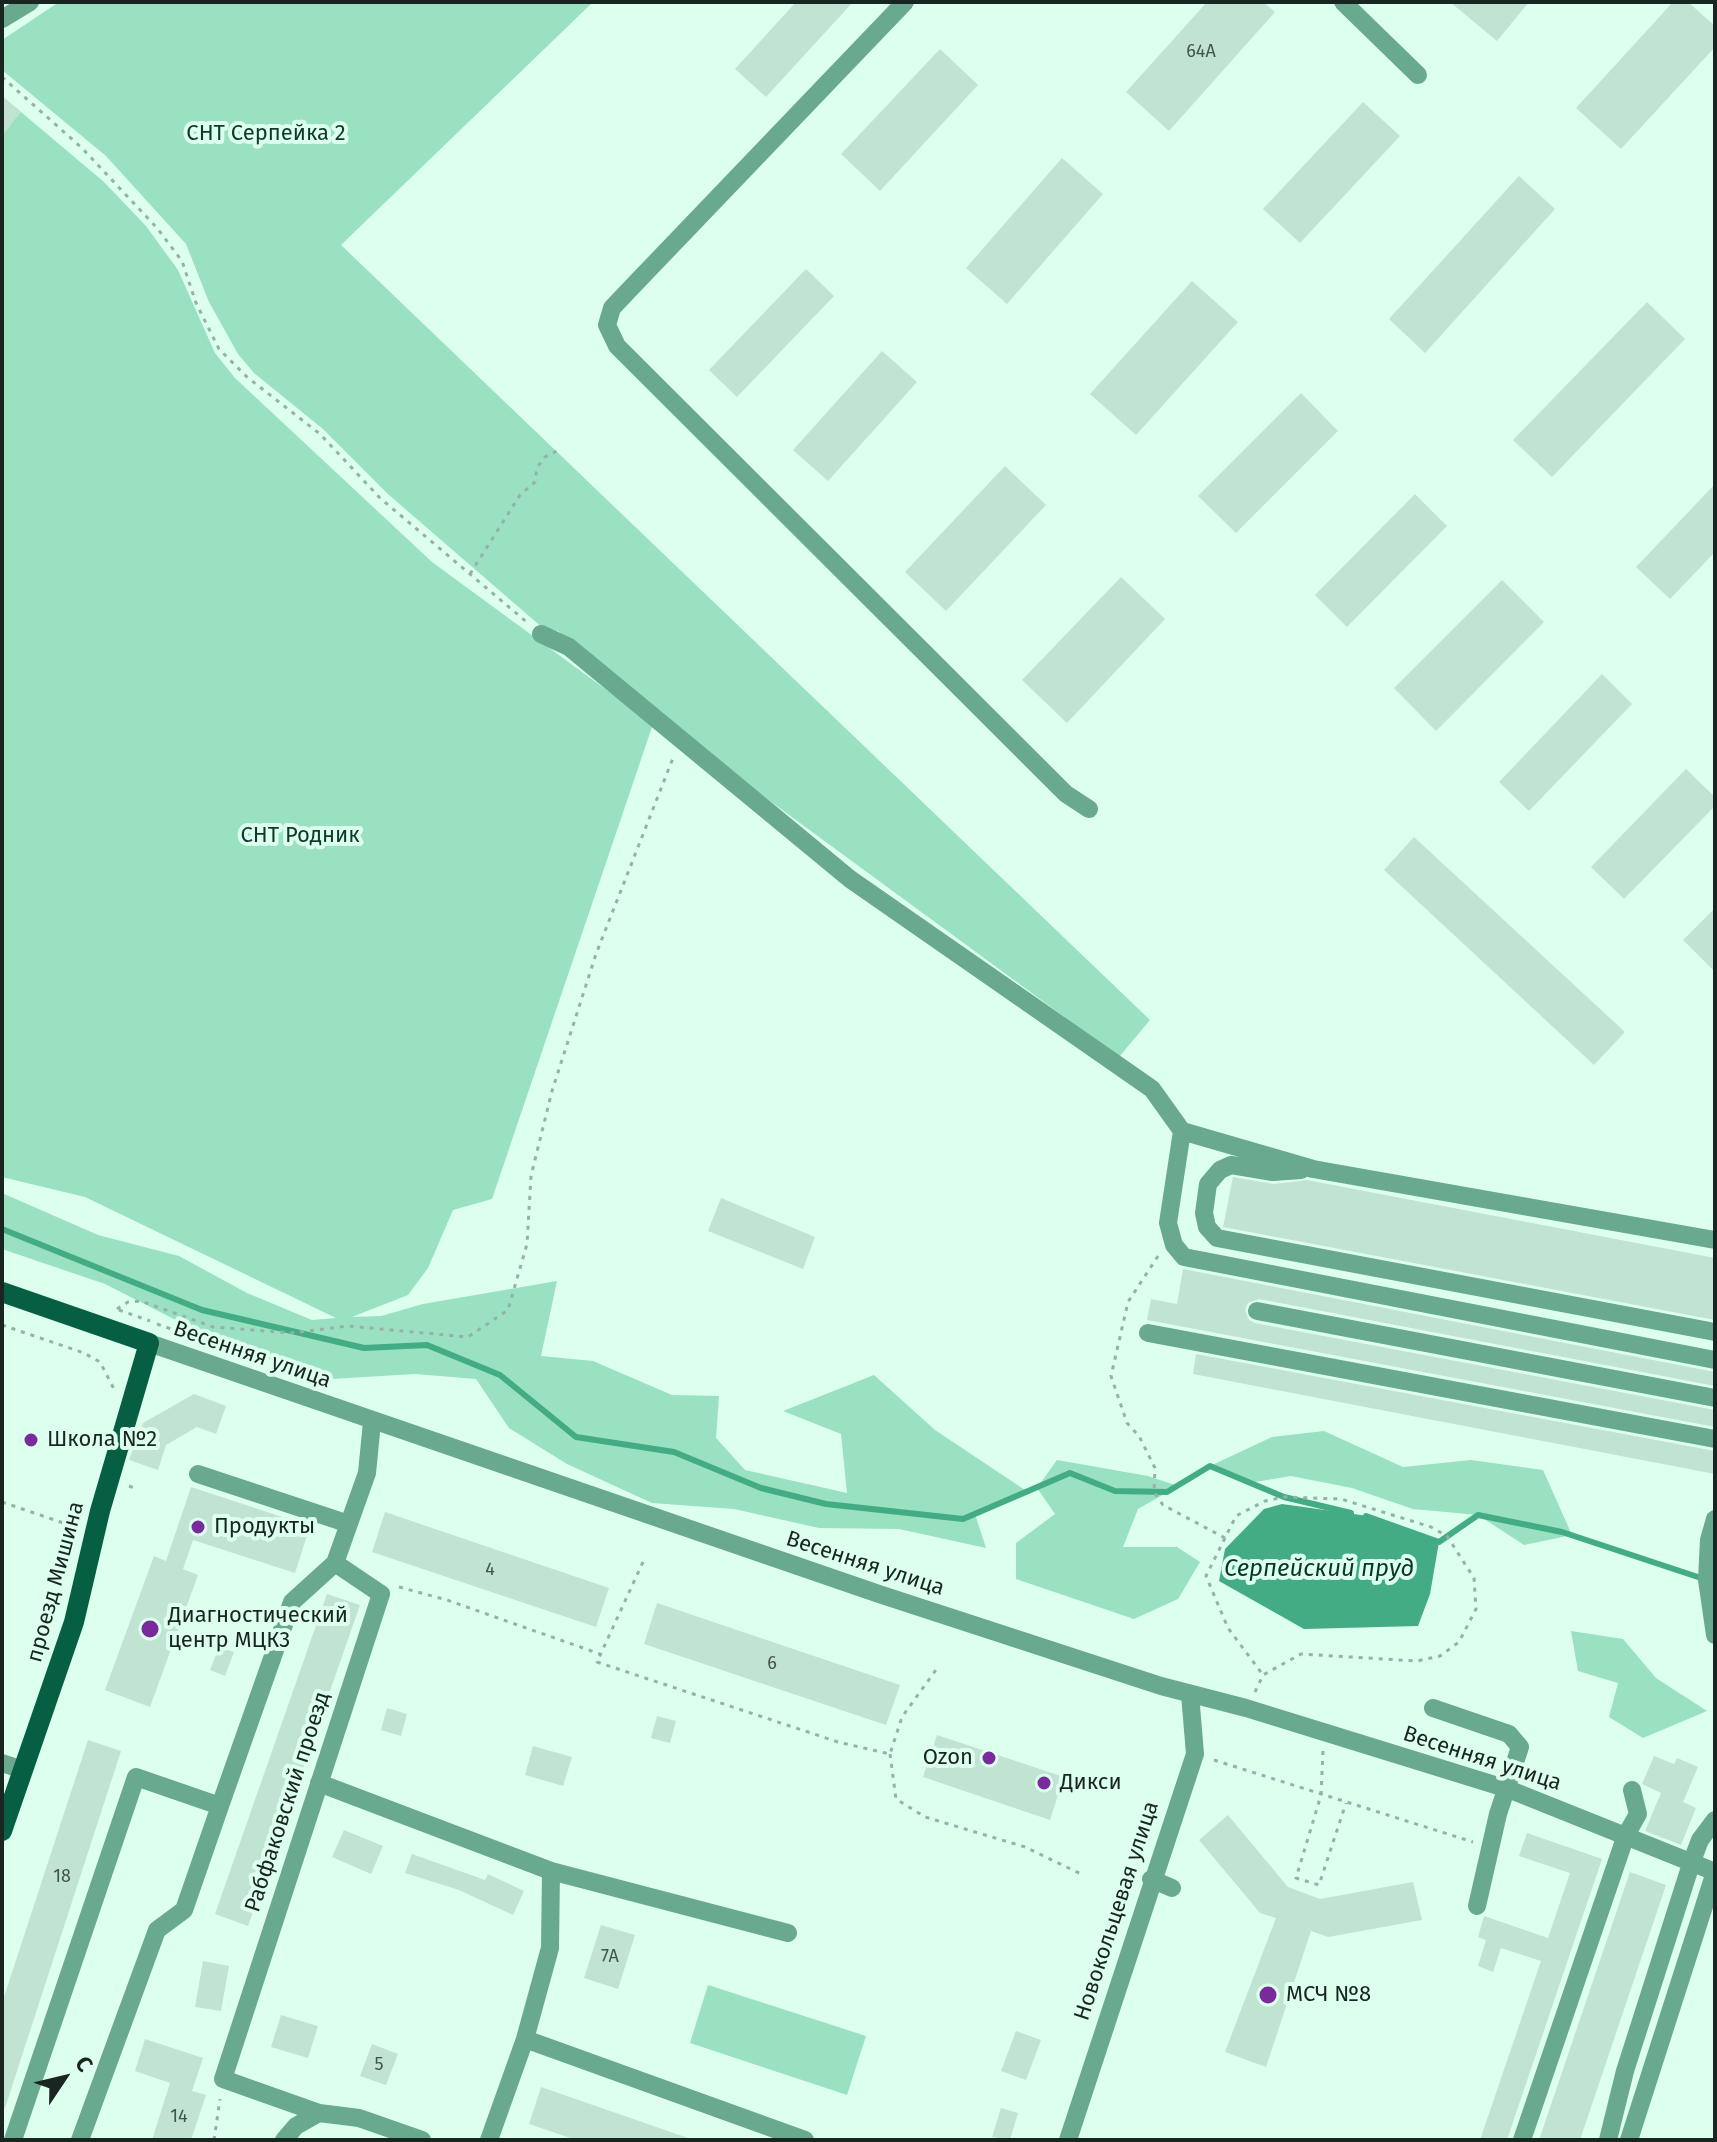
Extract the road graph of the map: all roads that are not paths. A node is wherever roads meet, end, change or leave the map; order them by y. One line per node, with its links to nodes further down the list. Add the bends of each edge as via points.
1 (30, 2): 4 (street)
2 (905, 2): 7 (street, via 612,308 607,325 617,346 1066,794)
3 (1348, 4): 5 (street)
4 (2, 19)
5 (1418, 75)
6 (541, 634): 8 (street, via 569,647 850,879 1152,1089)
7 (1089, 809)
8 (1182, 1131): 9 (street); 16 (street, via 1169,1228 1184,1257)
9 (1313, 1169): 10 (street); 13 (street, via 1273,1172 1231,1165 1220,1170 1208,1184 1207,1227 1217,1238)
10 (1715, 1240)
11 (2, 1292): 15 (main road, Весенняя улица)
12 (1257, 1311): 17 (street)
13 (1715, 1332)
14 (1148, 1333): 19 (street)
15 (149, 1343): 18 (street, Весенняя улица); 28 (main road, проезд Мишина, via 74,1622)
16 (1715, 1360)
17 (1715, 1398)
18 (372, 1422): 22 (street, via 367,1473); 25 (street, Весенняя улица)
19 (1715, 1439)
20 (198, 1474): 22 (street)
21 (1715, 1519): 24 (street, via 1707,1580)
22 (349, 1524): 23 (street)
23 (335, 1563): 29 (street, Рабфаковский проезд, via 381,1594); 32 (street, via 292,1602)
24 (1715, 1635)
25 (1190, 1694): 30 (street, Весенняя улица); 39 (street, Новокольцевая улица, via 1195,1754)
26 (1433, 1708): 30 (street, via 1509,1734 1517,1742)
27 (2, 1763): 28 (street)
28 (23, 1770): 34 (main road, проезд Мишина)
29 (319, 1783): 37 (street); 44 (street, Рабфаковский проезд, via 223,2079)
30 (1508, 1789): 35 (street, Весенняя улица); 41 (street)
31 (1632, 1790): 35 (street, via 1638,1814)
32 (220, 1806): 45 (street, via 136,1777); 46 (street, via 184,1910 157,1930)
33 (1715, 1820): 36 (street)
34 (2, 1831)
35 (1626, 1835): 36 (street, Весенняя улица); 52 (street)
36 (1692, 1861): 38 (street, Весенняя улица); 53 (street)
37 (551, 1871): 42 (street); 43 (street, via 550,1948)
38 (1715, 1872): 54 (street)
39 (1151, 1879): 40 (street); 51 (street, Новокольцевая улица)
40 (1172, 1888)
41 (1477, 1906)
42 (788, 1933)
43 (525, 2039): 49 (street); 50 (street)
44 (319, 2113): 47 (street); 48 (street, via 359,2118)
45 (13, 2140)
46 (80, 2140)
47 (284, 2140)
48 (422, 2140)
49 (489, 2140)
50 (805, 2140)
51 (1068, 2140)
52 (1522, 2140)
53 (1608, 2140)
54 (1629, 2140)

